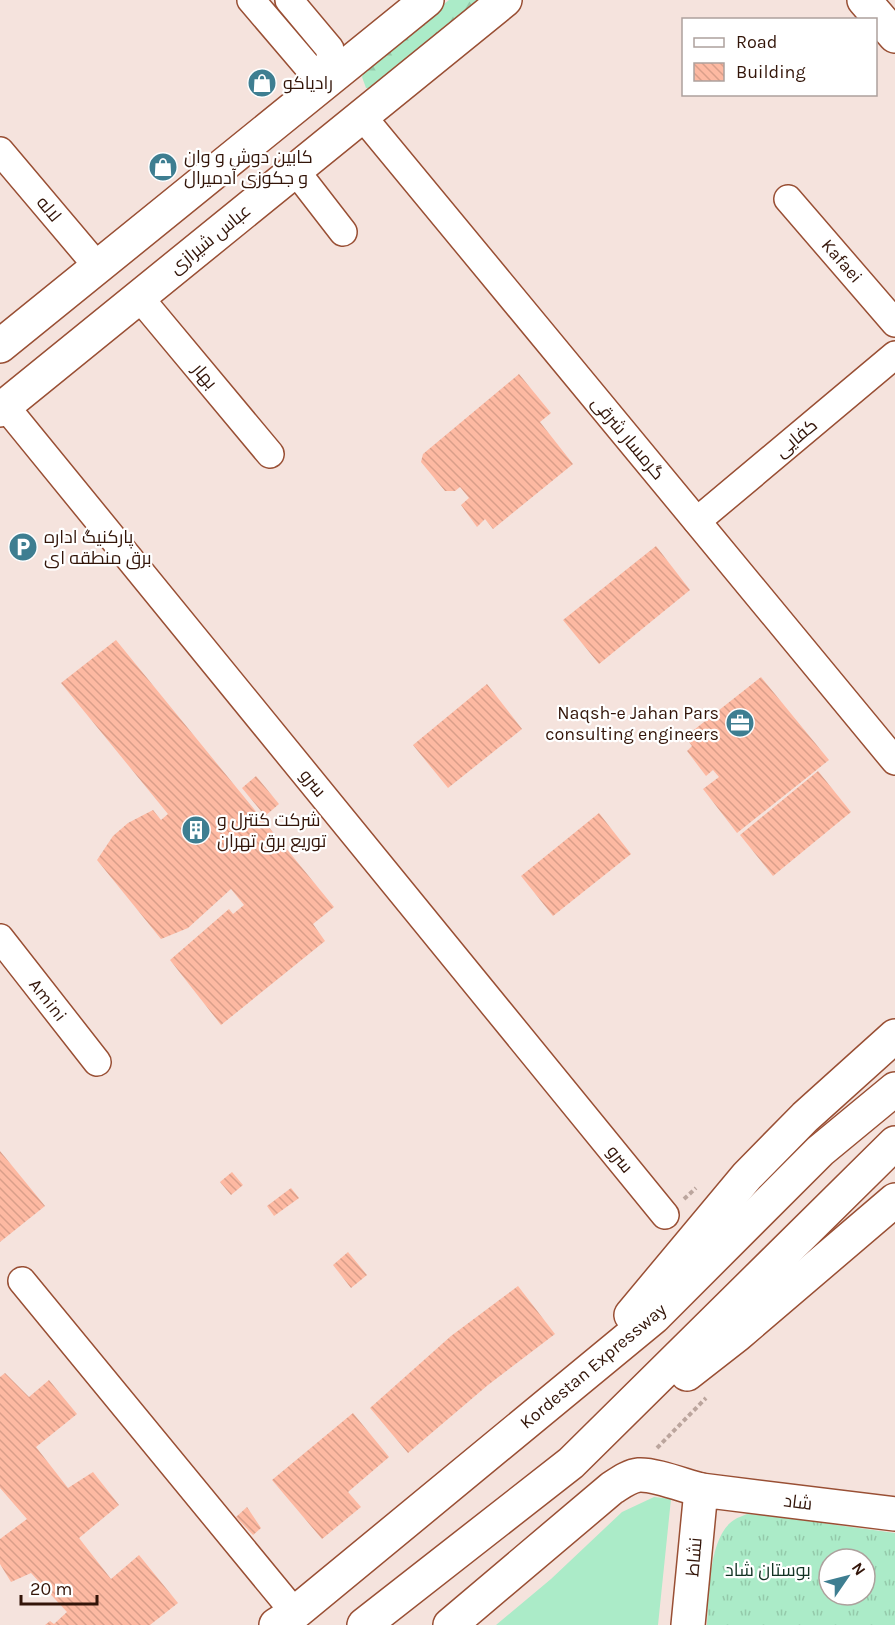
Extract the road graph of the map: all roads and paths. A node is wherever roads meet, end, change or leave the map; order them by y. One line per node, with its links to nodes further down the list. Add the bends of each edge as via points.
1 (251, 0): 7 (street, via 309,68)
2 (289, 0): 7 (street, via 330,49)
3 (428, 0): 7 (main road)
4 (505, 0): 8 (main road, عباس شیرازی)
5 (864, 0): 6 (main road)
6 (895, 36)
7 (331, 79): 8 (main road); 13 (main road)
8 (362, 116): 10 (main road, عباس شیرازی); 20 (street, گرمسار شرقی)
9 (0, 151): 13 (street, لاله)
10 (295, 170): 12 (street); 14 (main road, عباس شیرازی)
11 (788, 199): 15 (street, Kafaei)
12 (343, 232)
13 (98, 267): 16 (main road)
14 (139, 297): 18 (main road, عباس شیرازی); 19 (street, بهار)
15 (895, 322)
16 (0, 346)
17 (895, 355): 20 (street, کفایی)
18 (3, 408): 28 (street, سرو)
19 (270, 454)
20 (697, 521): 21 (street, گرمسار شرقی)
21 (895, 761)
22 (0, 938): 24 (street, Amini)
23 (895, 1036): 30 (main road, via 805,1117 747,1176)
24 (97, 1062)
25 (895, 1089): 30 (main road, Kordestan Expressway, via 820,1151 654,1317)
26 (895, 1143): 31 (main road)
27 (895, 1200): 31 (main road, via 737,1335)
28 (665, 1215)
29 (22, 1281): 34 (street)
30 (581, 1378): 34 (main road, Kordestan Expressway)
31 (571, 1463): 35 (main road)
32 (701, 1490): 33 (main road, شاد); 36 (main road, شاد, via 638,1475 627,1479); 37 (main road, نشاط)
33 (895, 1514)
34 (286, 1619)
35 (364, 1625)
36 (450, 1625)
37 (688, 1625)

